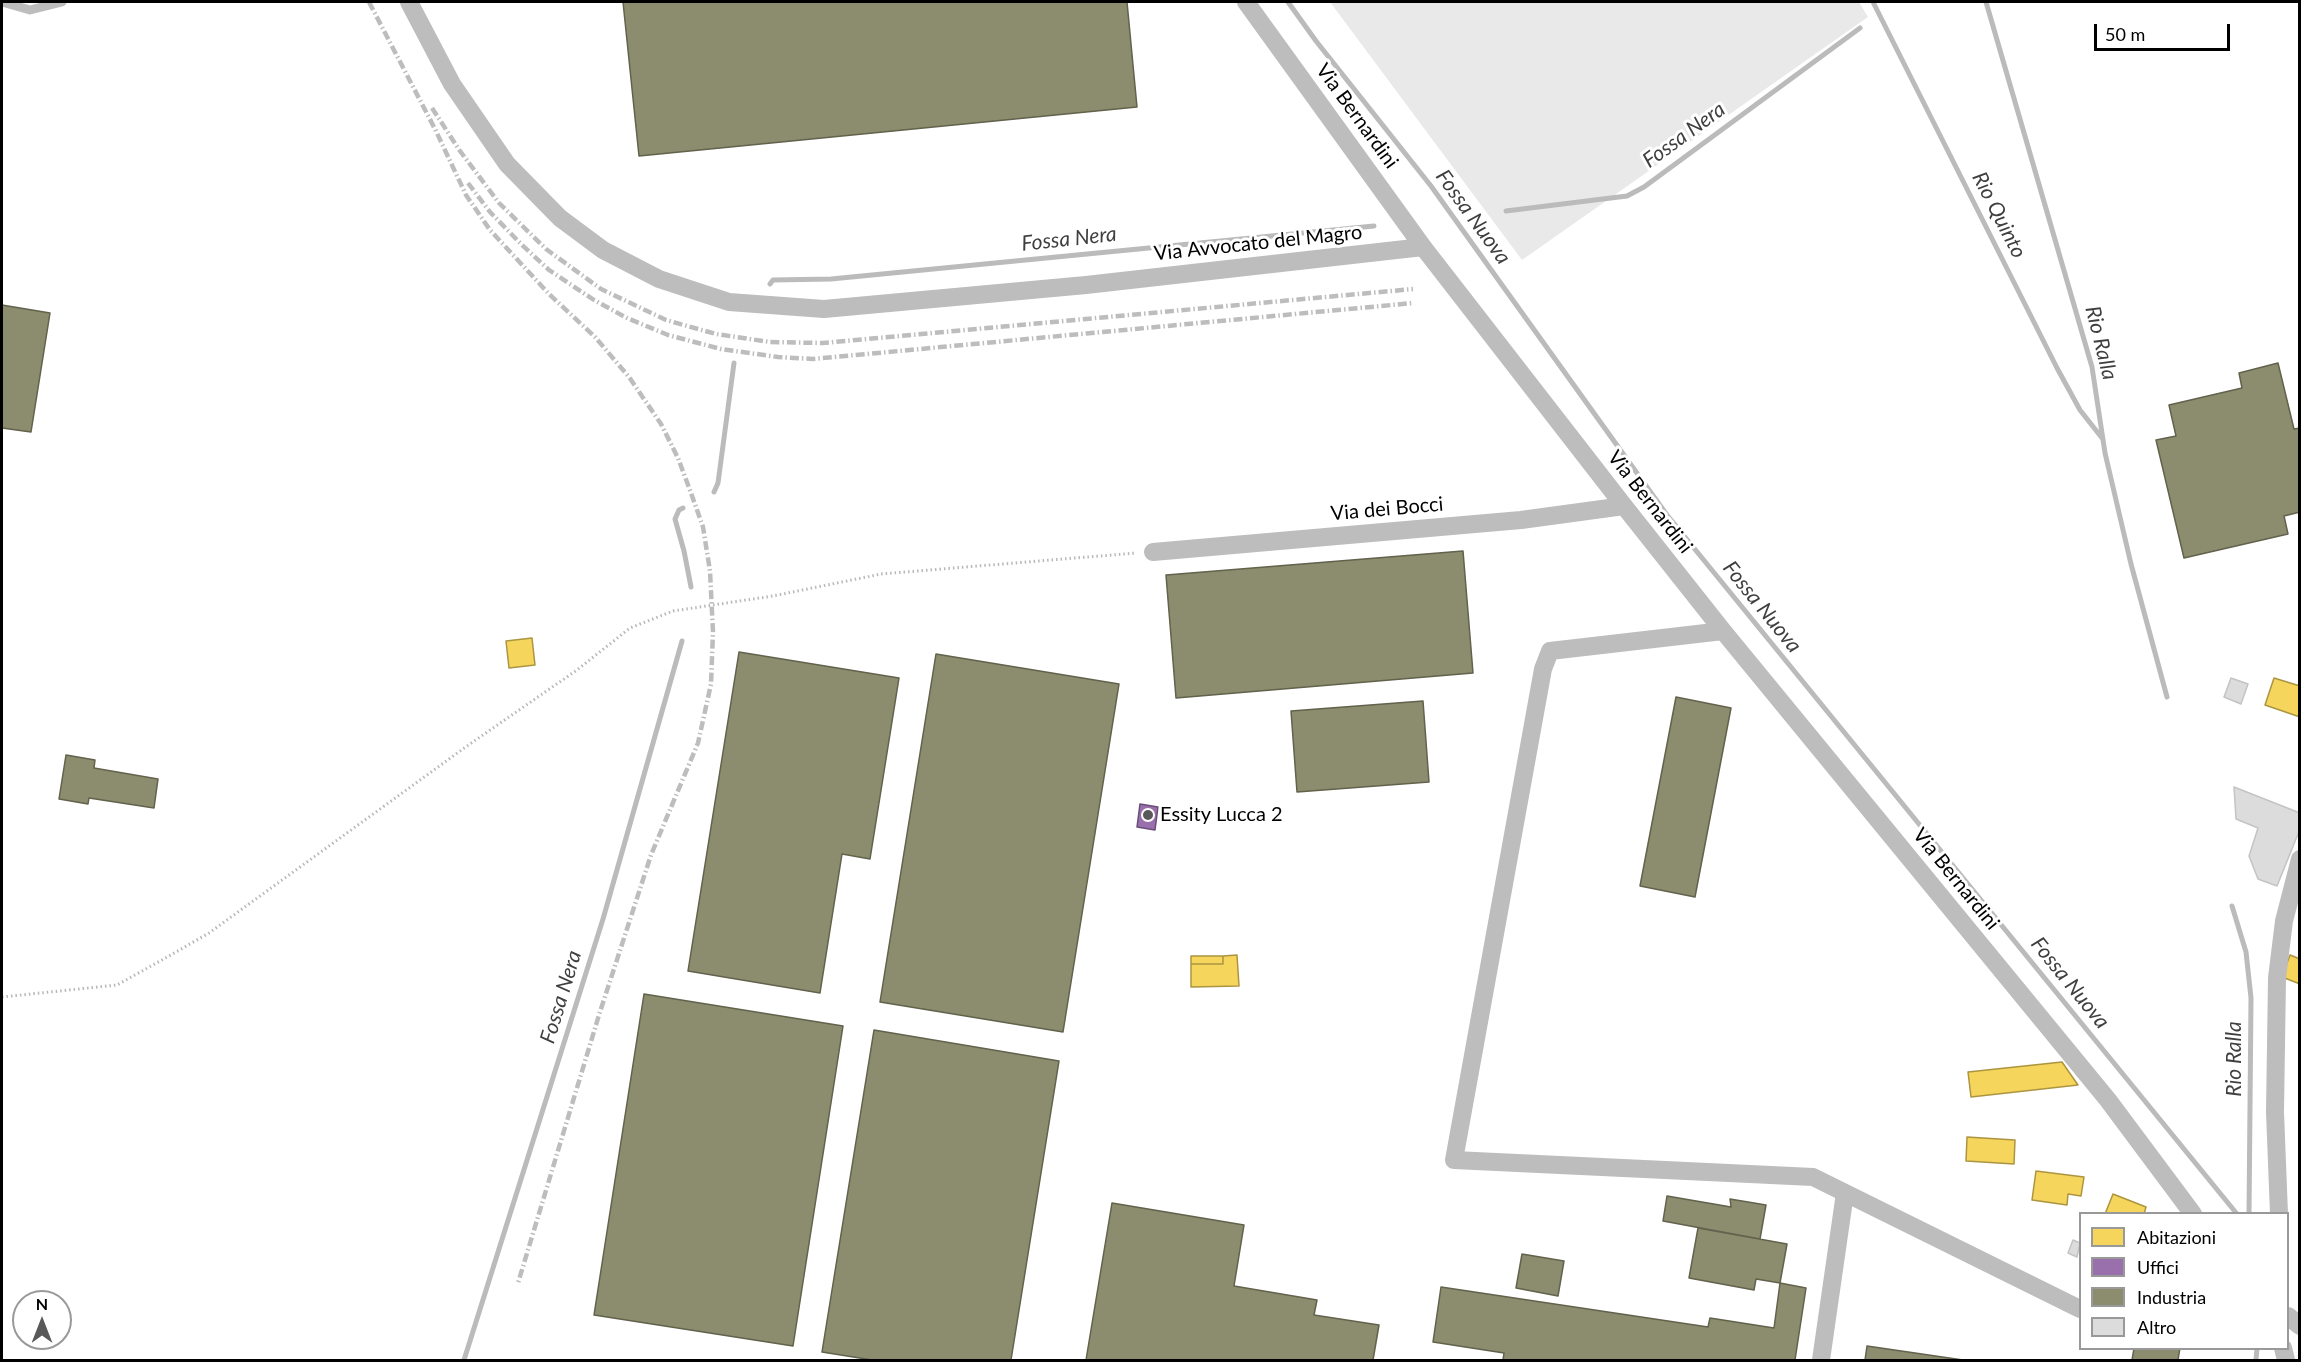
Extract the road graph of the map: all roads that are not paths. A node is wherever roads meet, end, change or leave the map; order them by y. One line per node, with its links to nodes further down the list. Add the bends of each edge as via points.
1 (2, 2): 2 (lane, via 30,10)
2 (62, 2)
3 (409, 2): 5 (street, Via Avvocato del Magro, via 452,84 507,164 560,218 603,250 650,274 729,302 824,309 1086,285)
4 (1246, 2): 5 (street, Via Bernardini)
5 (1422, 247): 6 (street, Via Bernardini)
6 (1624, 506): 7 (street, Via dei Bocci, via 1521,520); 8 (street, Via Bernardini)
7 (1153, 552)
8 (1723, 631): 11 (street, via 1550,651 1543,669 1454,1160 1813,1177); 12 (street, Via Bernardini, via 2108,1100)
9 (2300, 859): 10 (street)
10 (2294, 899): 13 (street, via 2280,948 2276,1003)
11 (1845, 1193): 14 (street); 15 (street)
12 (2192, 1212)
13 (2279, 1212)
14 (2079, 1309)
15 (1821, 1360)

